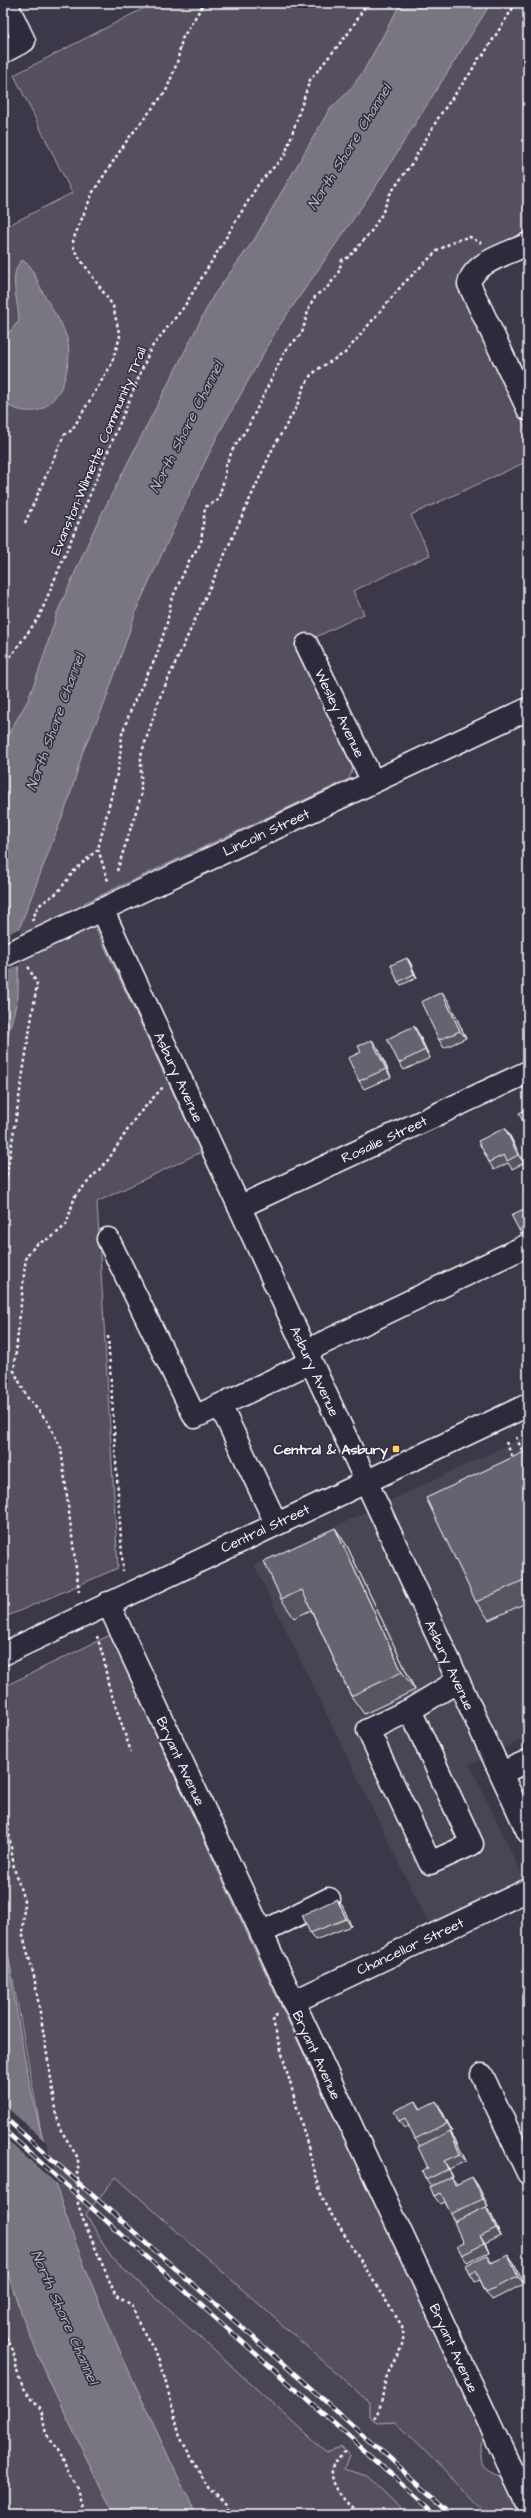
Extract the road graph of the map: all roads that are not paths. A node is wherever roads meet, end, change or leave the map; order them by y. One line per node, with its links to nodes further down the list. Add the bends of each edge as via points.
1 (6, 3): 2 (street, via 24,41)
2 (3, 52)
3 (528, 244): 4 (street, via 482,266 470,277 469,284)
4 (528, 409)
5 (306, 645): 7 (street, Wesley Avenue)
6 (528, 709): 7 (street, Lincoln Street)
7 (373, 782): 8 (street, Lincoln Street)
8 (102, 909): 9 (street, Lincoln Street, bridge); 11 (street, Asbury Avenue)
9 (3, 956)
10 (528, 1072): 11 (street, Rosalie Street)
11 (239, 1207): 14 (street, Asbury Avenue)
12 (108, 1239): 15 (street, via 195,1417)
13 (528, 1245): 14 (street)
14 (308, 1356): 15 (street); 17 (street, Asbury Avenue)
15 (220, 1405): 18 (street)
16 (528, 1405): 17 (street, Central Street)
17 (366, 1481): 18 (street, Central Street); 21 (street, Asbury Avenue)
18 (276, 1523): 19 (street, Central Street)
19 (108, 1603): 20 (street, Central Street); 28 (street, Bryant Avenue)
20 (3, 1654)
21 (458, 1681): 22 (street); 24 (street, Asbury Avenue)
22 (410, 1710): 22 (street, via 368,1730 430,1863 472,1844)
23 (528, 1761): 24 (street)
24 (500, 1773): 25 (street, Asbury Avenue)
25 (528, 1832)
26 (528, 1890): 29 (street, Chancellor Street)
27 (329, 1899): 28 (street)
28 (261, 1933): 29 (street, Bryant Avenue)
29 (293, 2002): 32 (street, Bryant Avenue)
30 (482, 2075): 31 (street)
31 (528, 2173)
32 (528, 2506)

